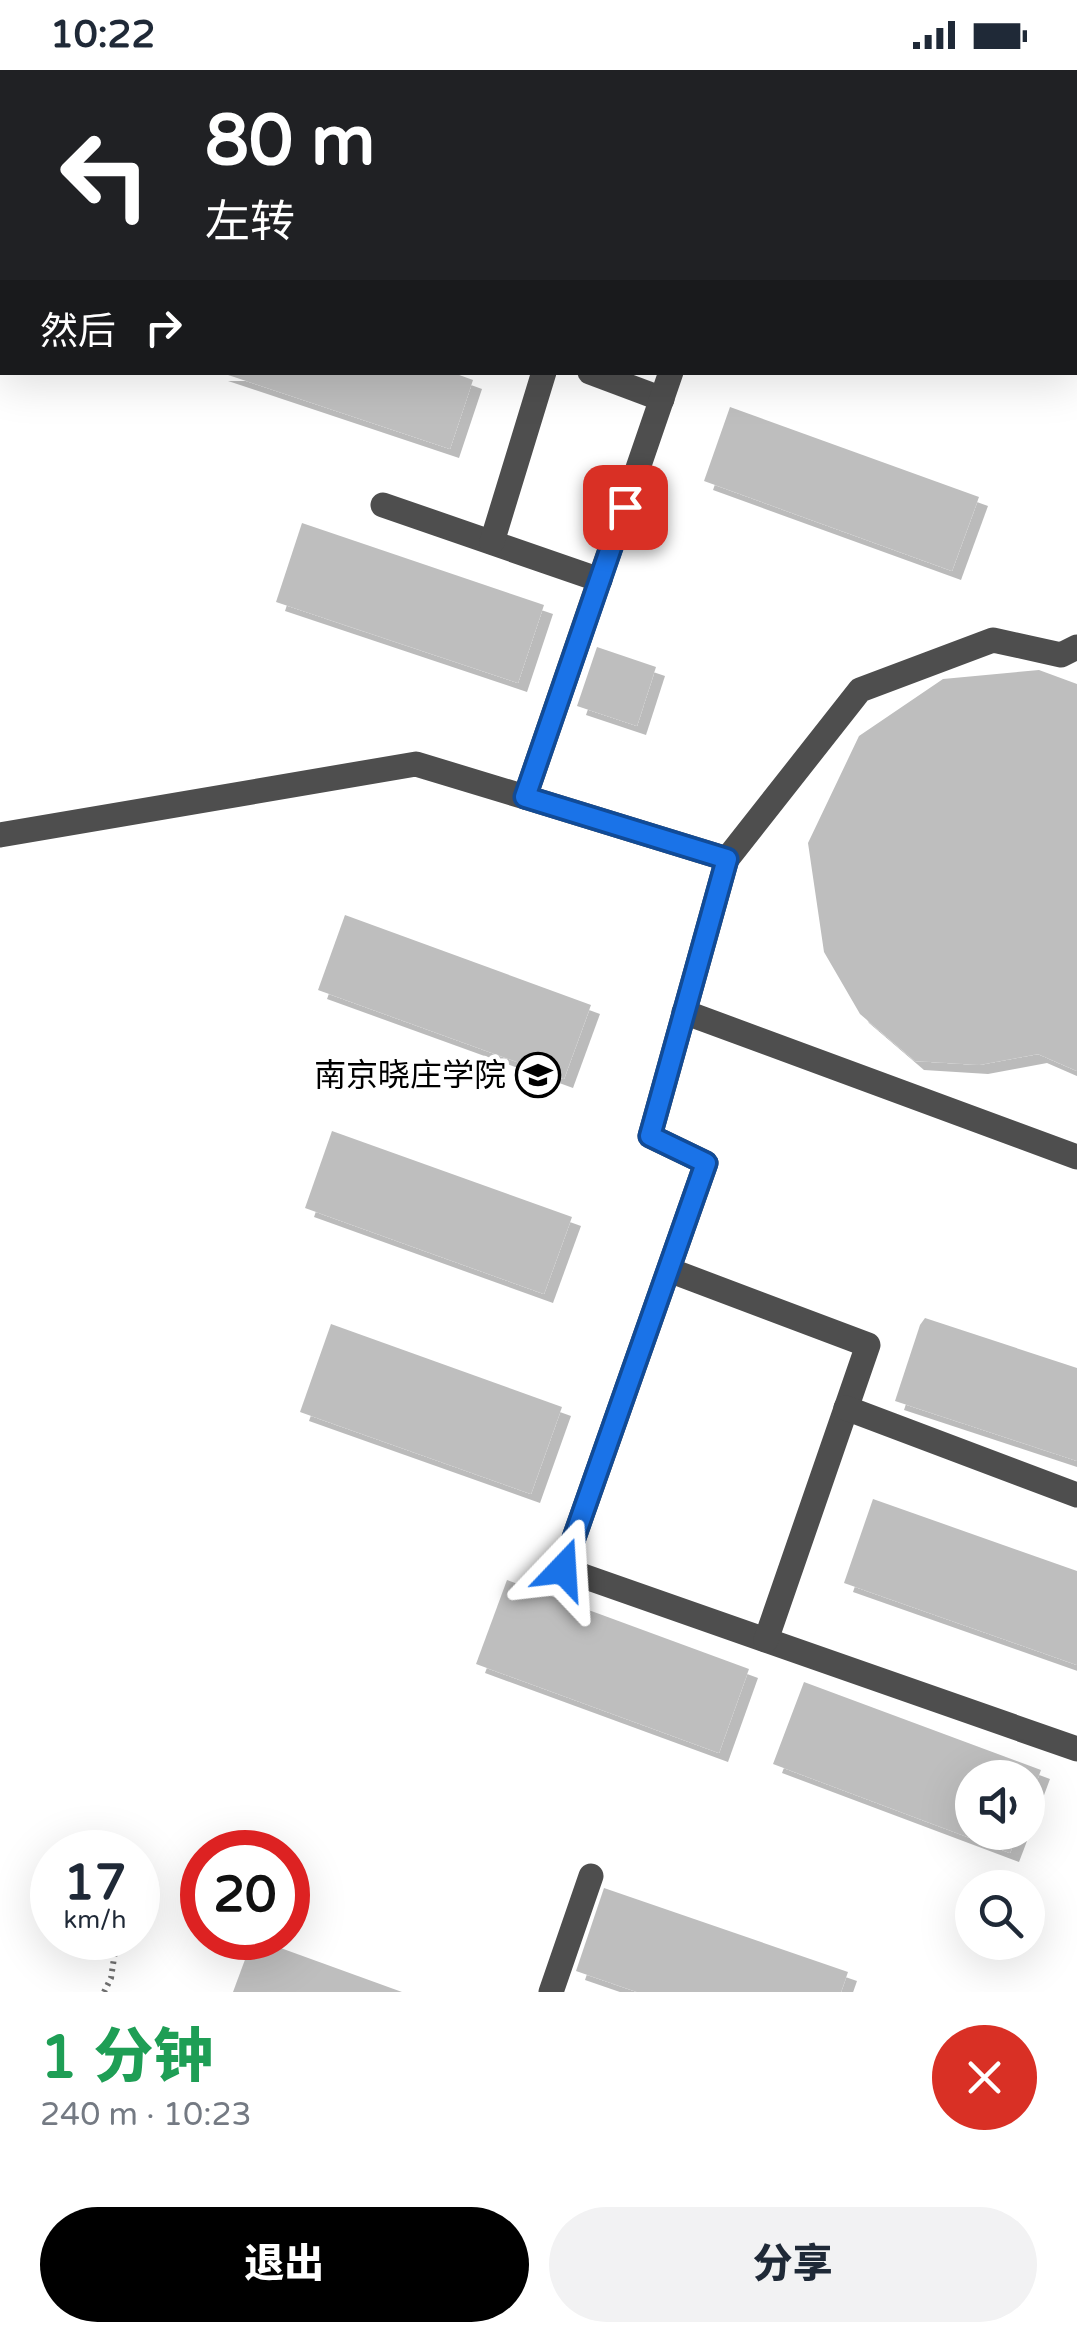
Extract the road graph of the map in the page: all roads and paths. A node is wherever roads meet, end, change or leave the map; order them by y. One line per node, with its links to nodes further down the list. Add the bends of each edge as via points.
1 (543, 375): 6 (lane)
2 (598, 375): 4 (lane)
3 (670, 375): 4 (lane)
4 (662, 399): 7 (lane)
5 (383, 505): 6 (lane)
6 (492, 542): 7 (lane)
7 (600, 580): 9 (lane)
8 (1077, 647): 11 (lane, via 1061,655 993,640 860,690)
9 (525, 797): 10 (lane, via 416,764); 11 (lane)
10 (0, 834)
11 (727, 859): 12 (lane)
12 (684, 1012): 13 (lane); 14 (lane, via 650,1136 706,1163)
13 (1077, 1157)
14 (668, 1270): 15 (lane, via 868,1344); 17 (lane, via 563,1569)
15 (846, 1408): 16 (lane); 17 (lane)
16 (1077, 1495)
17 (766, 1640): 18 (lane)
18 (1077, 1749)
19 (591, 1876): 22 (lane)
20 (114, 1960): 21 (path)
21 (104, 1992)
22 (551, 1992)

